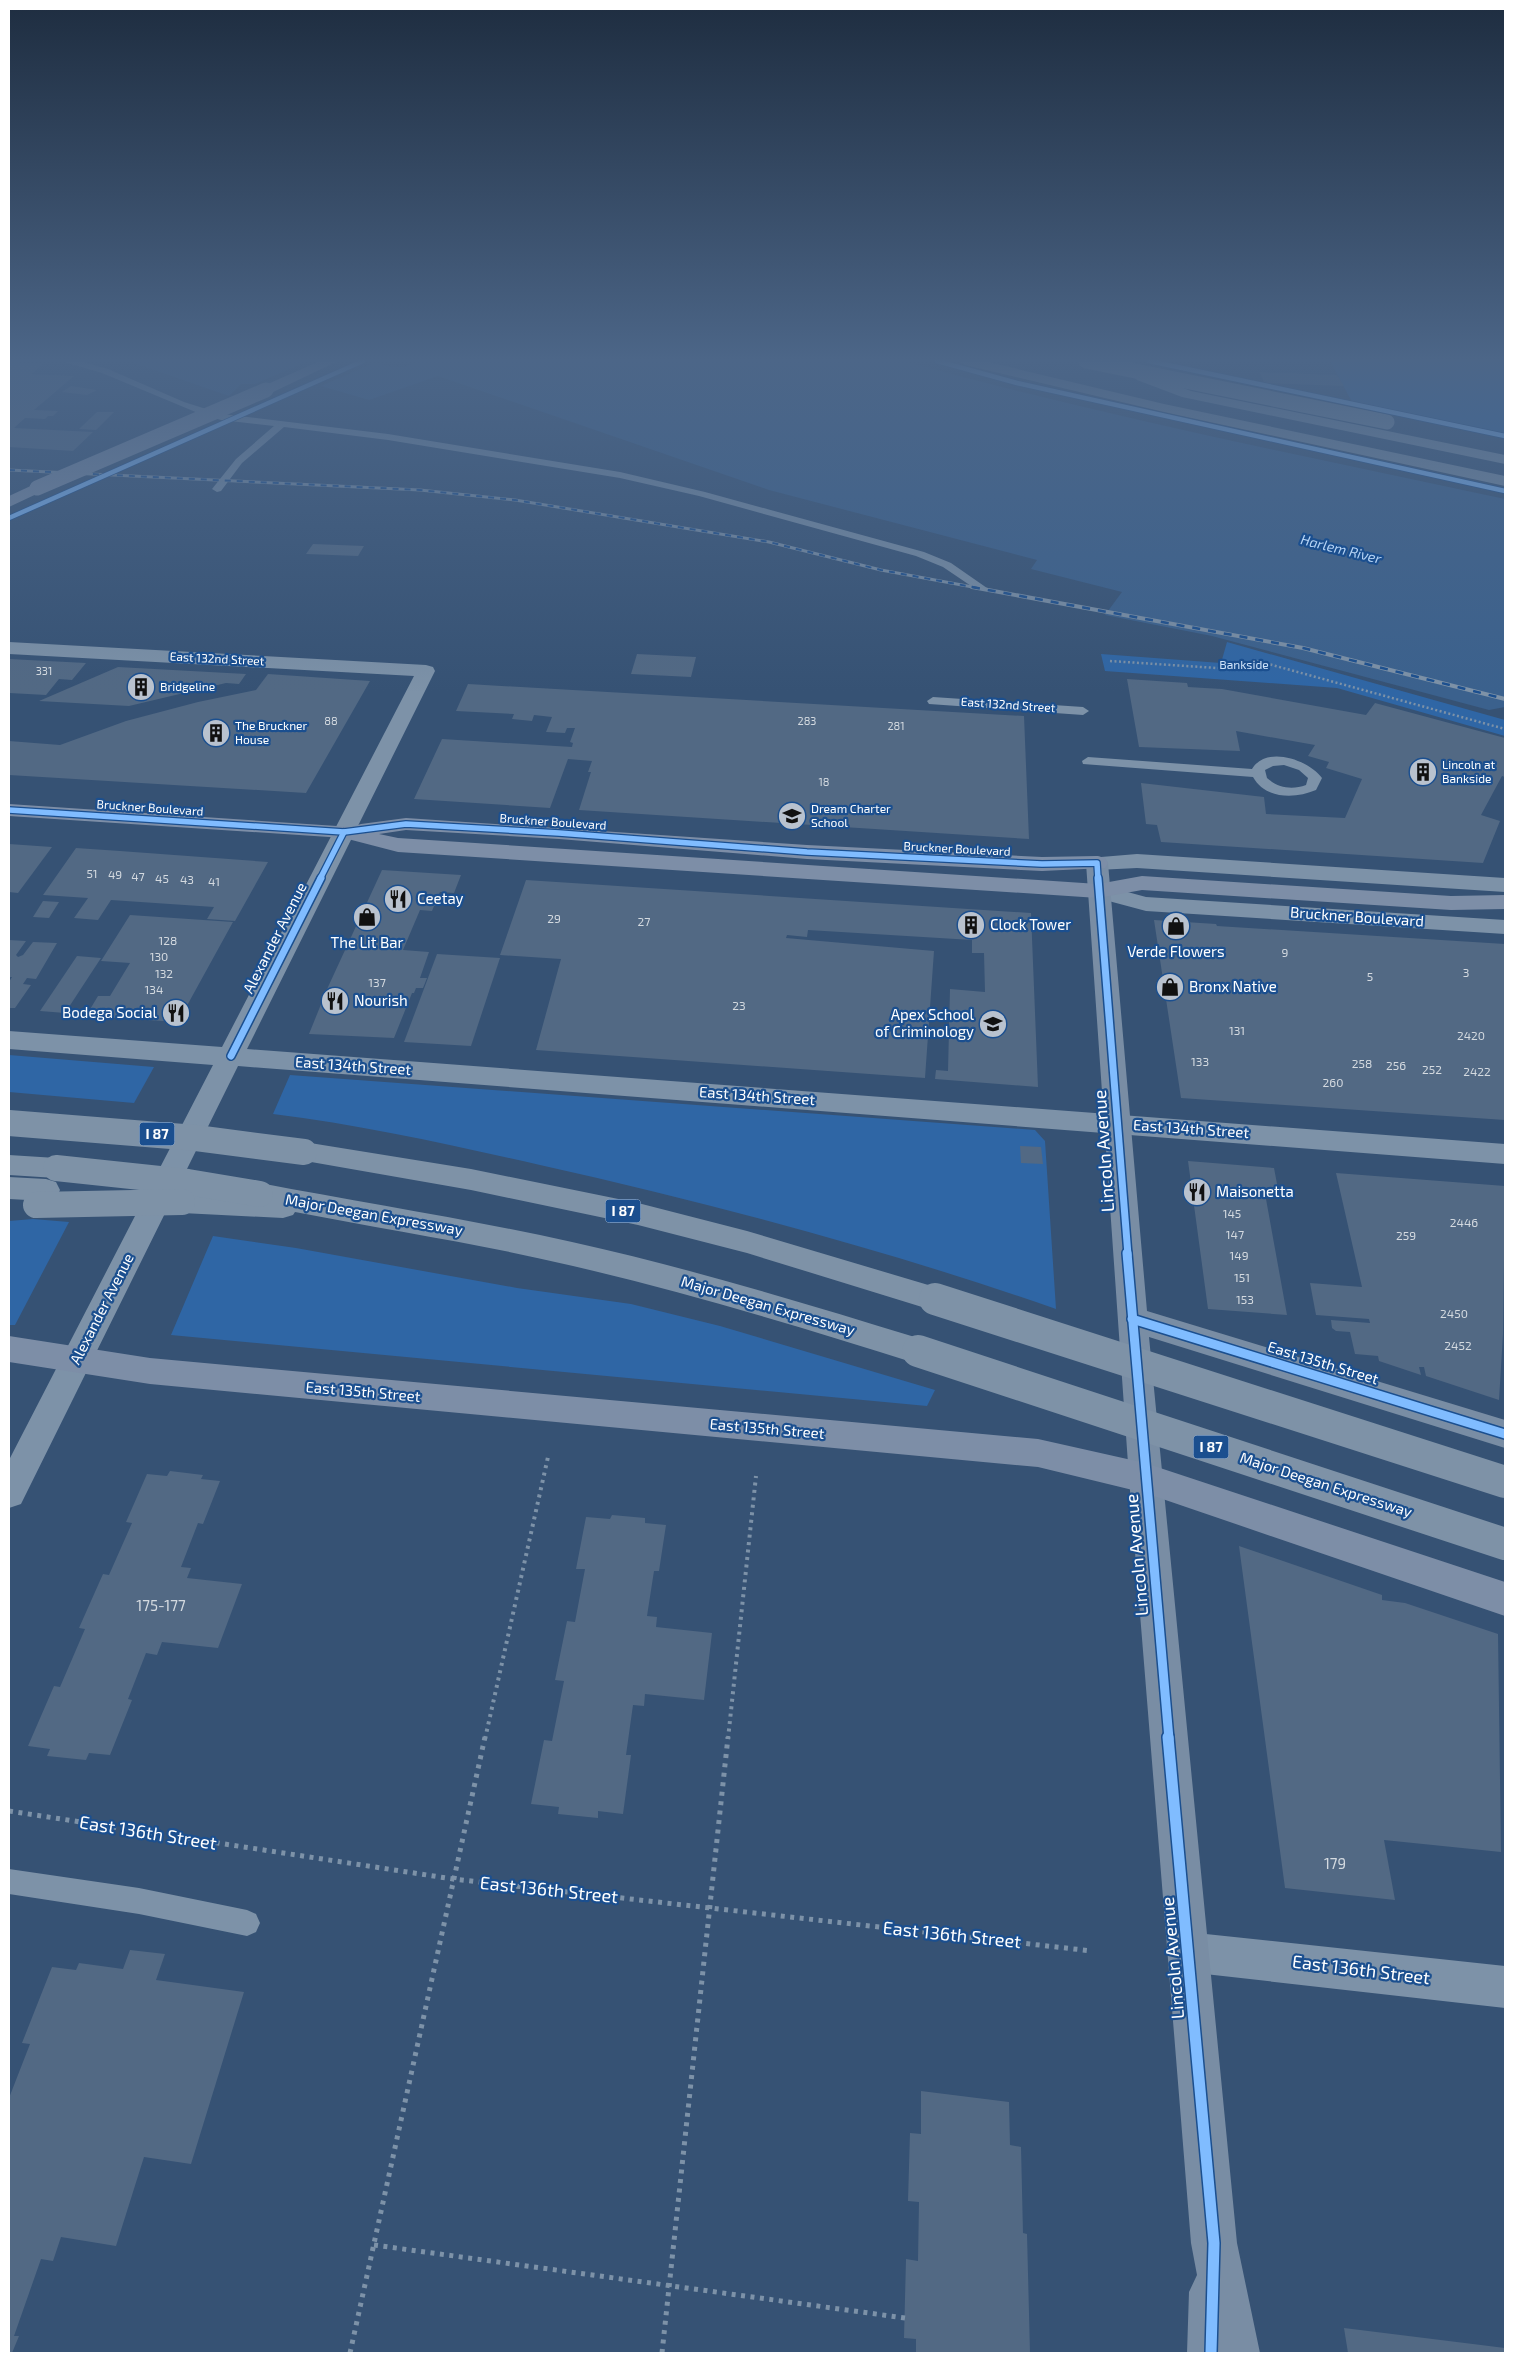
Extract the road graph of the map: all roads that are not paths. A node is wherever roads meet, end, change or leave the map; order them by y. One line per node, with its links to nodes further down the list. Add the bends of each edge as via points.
1 (76, 471): 7 (main road, bridge)
2 (232, 471): 6 (lane)
3 (601, 471): 8 (lane, via 670,486 920,554 947,565)
4 (1459, 471): 5 (highway)
5 (1505, 481)
6 (217, 489)
7 (9, 500)
8 (981, 588)
9 (9, 648): 10 (street, East 132nd Street)
10 (426, 671): 16 (street, Alexander Avenue)
11 (933, 700): 12 (lane, East 132nd Street)
12 (1083, 711)
13 (1088, 761): 14 (lane)
14 (1258, 773)
15 (9, 810): 16 (main road, Bruckner Boulevard)
16 (344, 832): 17 (main road, Bruckner Boulevard, via 406,824 816,852 1042,864); 19 (main road, Bruckner Boulevard, via 398,846); 23 (street, Alexander Avenue)
17 (1097, 863): 18 (street, Bruckner Boulevard, via 1137,861); 19 (main road, Lincoln Avenue)
18 (1505, 886)
19 (1098, 890): 20 (main road, via 1142,883 1452,903); 21 (street, Bruckner Boulevard, via 1146,904); 25 (main road, Lincoln Avenue)
20 (1505, 902)
21 (1505, 927)
22 (9, 1040): 23 (street, East 134th Street)
23 (231, 1056): 25 (street, East 134th Street); 34 (street, Alexander Avenue)
24 (9, 1123): 37 (highway, I 87, bridge, via 196,1138 304,1152 465,1178 632,1214 746,1242 935,1299)
25 (1118, 1124): 26 (street, East 134th Street); 32 (main road, Lincoln Avenue)
26 (1505, 1154)
27 (9, 1165): 29 (highway)
28 (9, 1188): 29 (highway)
29 (46, 1188): 30 (highway, bridge, via 182,1202); 30 (highway, bridge, via 188,1182); 31 (highway)
30 (257, 1200): 39 (highway, Major Deegan Expressway / I 87, bridge, via 341,1210 457,1230 572,1254 774,1307 918,1351)
31 (9, 1206)
32 (1132, 1319): 35 (main road, East 135th Street); 36 (main road, Lincoln Avenue)
33 (9, 1349): 34 (main road, East 135th Street)
34 (76, 1360): 36 (main road, East 135th Street, via 150,1371 1038,1453); 38 (street, Alexander Avenue)
35 (1505, 1434)
36 (1145, 1478): 40 (main road, East 135th Street); 43 (main road, Lincoln Avenue)
37 (1505, 1482)
38 (9, 1493)
39 (1505, 1544)
40 (1505, 1599)
41 (9, 1881): 42 (lane)
42 (247, 1922)
43 (1187, 1952): 44 (street, East 136th Street); 45 (main road, Lincoln Avenue)
44 (1505, 1986)
45 (1214, 2243): 46 (main road); 47 (main road, Lincoln Avenue)
46 (1210, 2353)
47 (1236, 2353)

